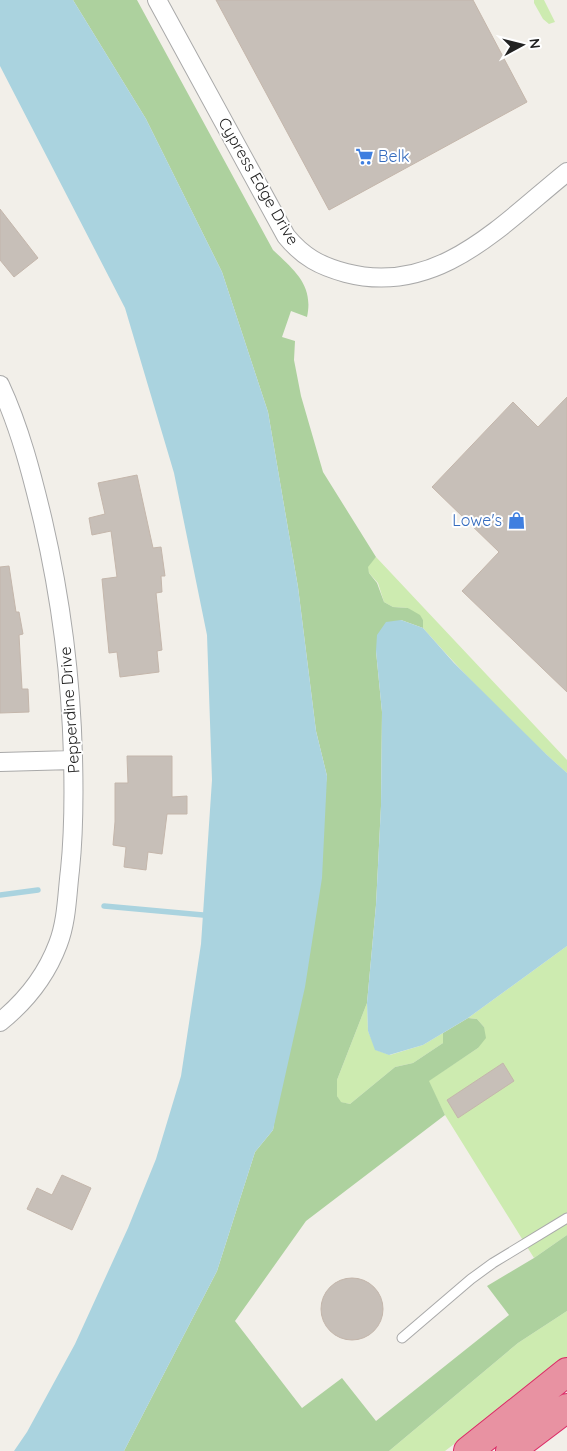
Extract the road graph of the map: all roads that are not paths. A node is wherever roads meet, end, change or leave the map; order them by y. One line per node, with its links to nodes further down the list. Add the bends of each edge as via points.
1 (157, 0): 2 (street, Cypress Edge Drive, via 286,236 307,257 326,267 376,278 424,272 473,247)
2 (567, 172)
3 (0, 384): 4 (street, Pepperdine Drive, via 24,447 51,554 66,654)
4 (73, 760): 5 (street); 6 (street, Pepperdine Drive, via 72,840 60,938 40,981)
5 (0, 762)
6 (0, 1022)
7 (567, 1218): 8 (lane, via 492,1263)
8 (402, 1338)
9 (567, 1372): 11 (highway)
10 (567, 1408): 12 (highway)
11 (468, 1451)
12 (510, 1451)

